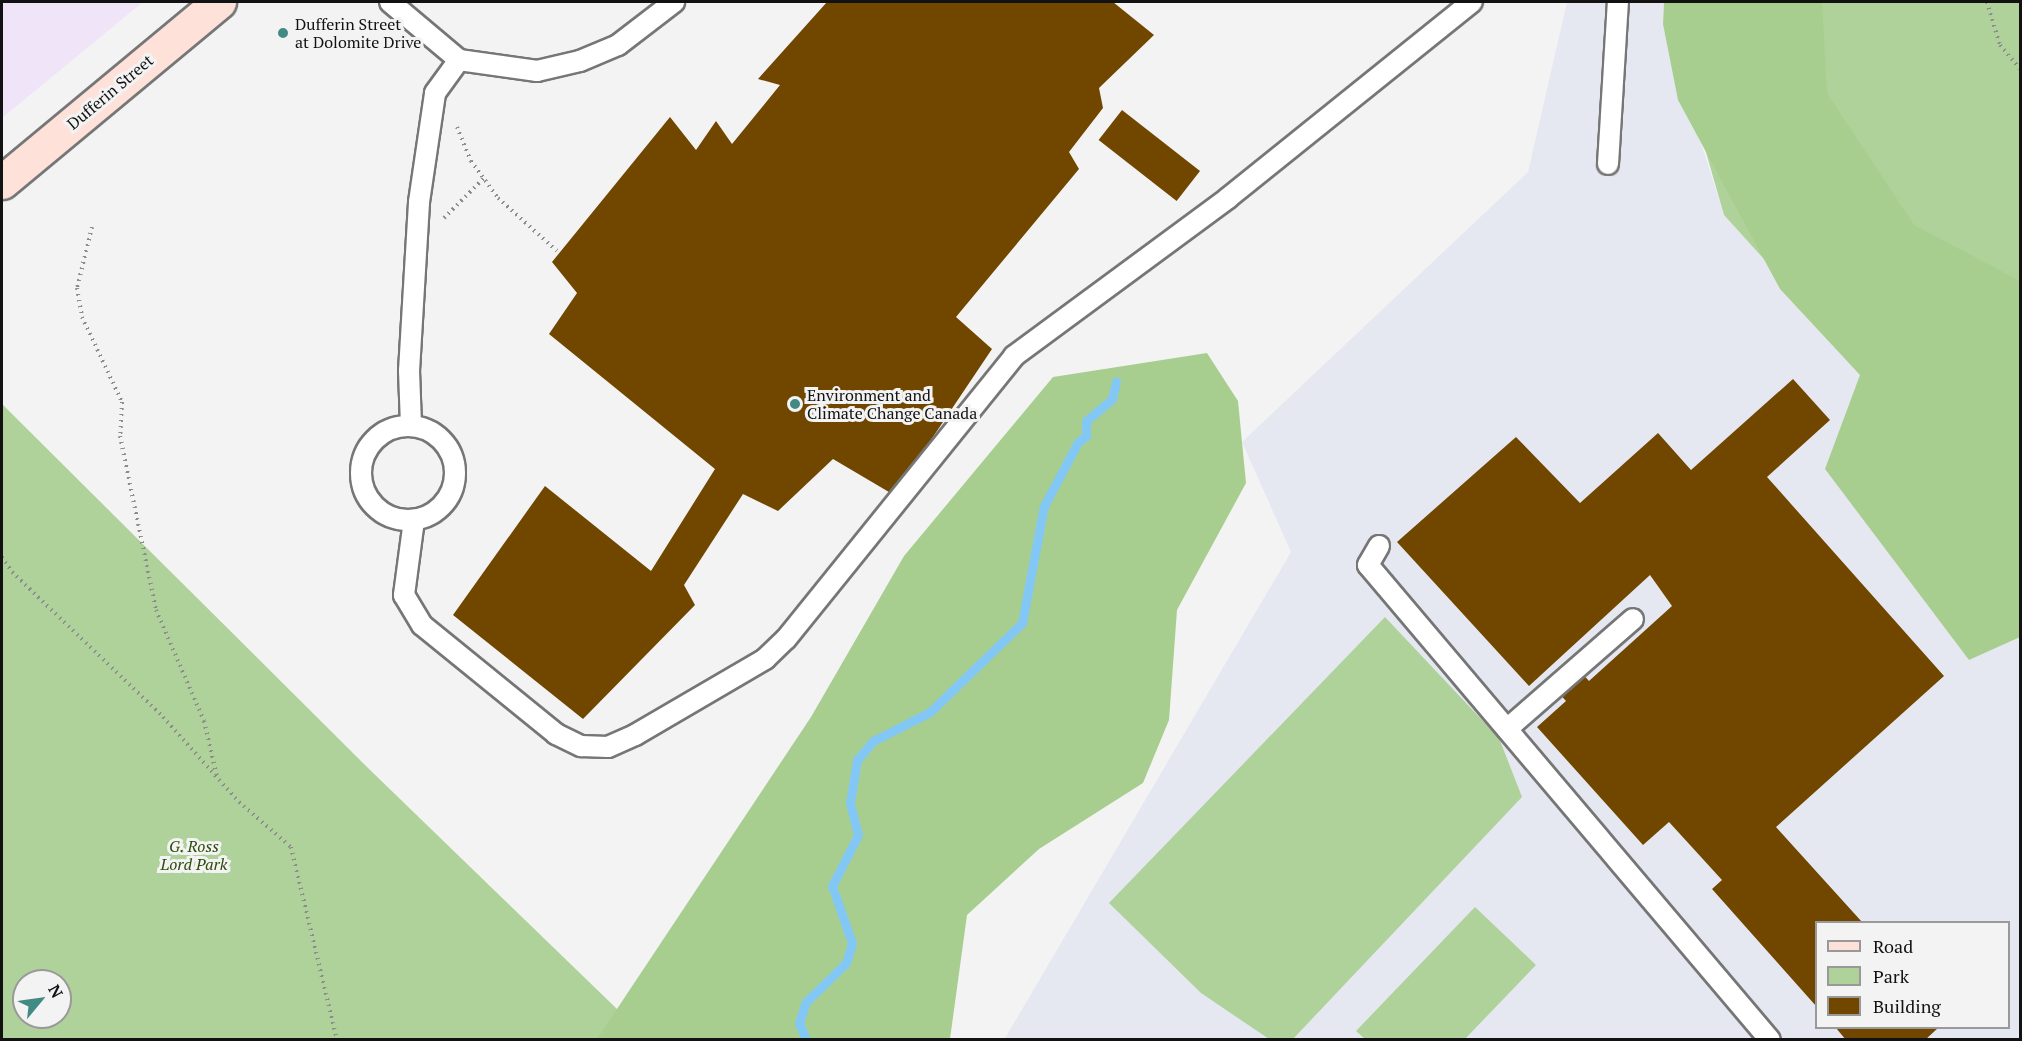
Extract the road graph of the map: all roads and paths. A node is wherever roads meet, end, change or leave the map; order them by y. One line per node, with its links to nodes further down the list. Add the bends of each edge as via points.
1 (219, 2): 12 (main road, Dufferin Street)
2 (390, 2): 7 (lane)
3 (674, 2): 7 (lane, via 618,45 580,62 537,71)
4 (1472, 2): 17 (lane, via 1228,198 1014,357 786,639 765,659 635,735 609,747 582,746 556,734 422,625 404,595)
5 (1618, 2): 10 (lane)
6 (1987, 2): 8 (path, via 2000,45)
7 (459, 60): 9 (lane)
8 (2020, 69)
9 (441, 84): 11 (path, via 471,161); 14 (lane, via 435,93)
10 (1608, 164)
11 (484, 178): 14 (path); 15 (path, via 498,198)
12 (2, 182)
13 (92, 227): 22 (path, via 77,288 82,317 122,402 120,436 156,610 204,721)
14 (415, 248): 16 (lane, via 409,371)
15 (557, 251)
16 (411, 425): 17 (lane, via 439,438 449,449 455,472 450,495 441,507); 17 (lane, via 381,434 369,445 360,474 371,504 383,514)
17 (414, 520)
18 (1379, 546): 21 (lane, via 1368,565)
19 (2, 557): 22 (path, via 12,572 163,717)
20 (1633, 619): 21 (lane)
21 (1507, 729): 24 (lane)
22 (217, 778): 23 (path, via 291,847)
23 (337, 1040)
24 (1770, 1040)

